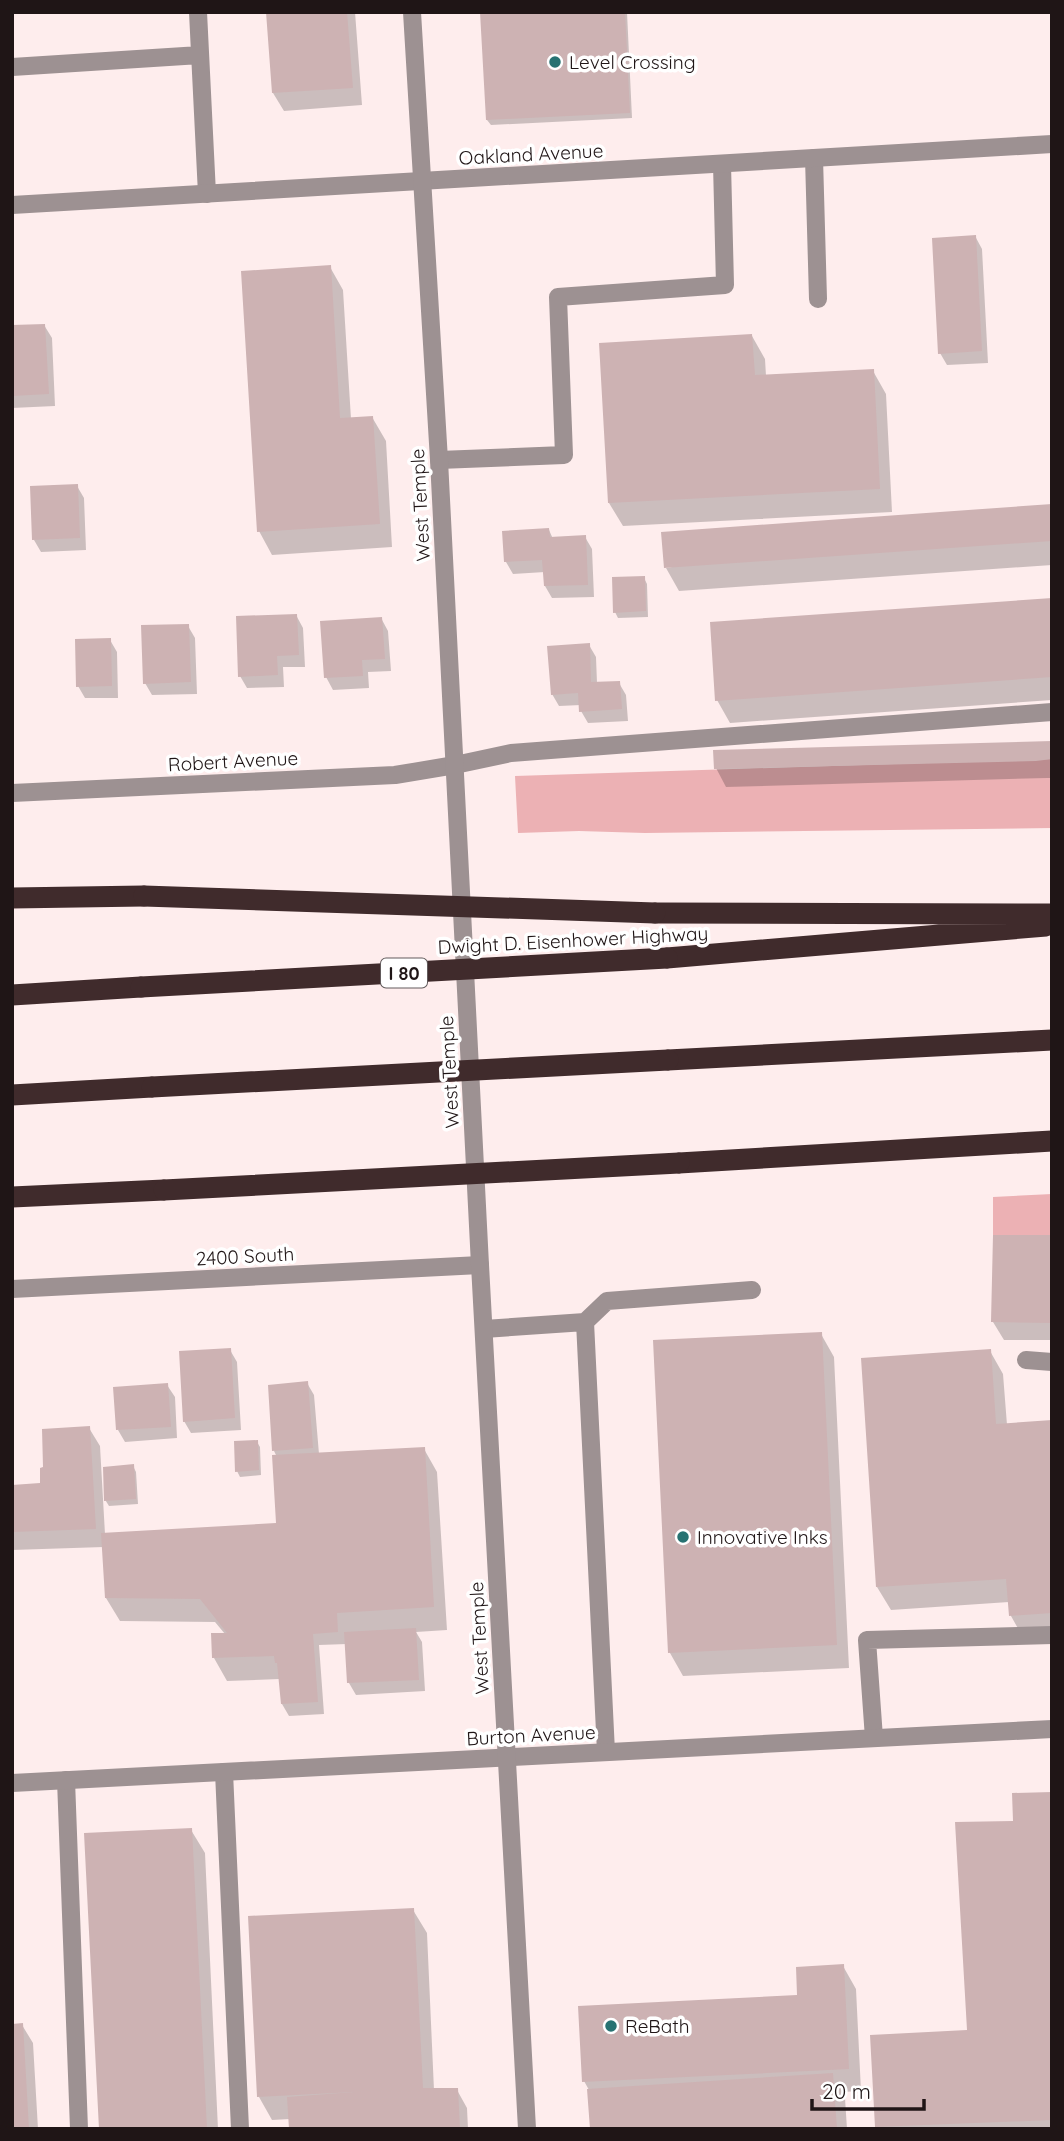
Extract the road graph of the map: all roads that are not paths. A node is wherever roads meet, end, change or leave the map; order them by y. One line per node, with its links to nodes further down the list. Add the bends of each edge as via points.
1 (198, 12): 3 (street)
2 (412, 12): 8 (street, West Temple)
3 (200, 55): 4 (street); 9 (street)
4 (12, 67)
5 (1052, 144): 6 (street, Oakland Avenue)
6 (814, 158): 7 (street, Oakland Avenue); 11 (street)
7 (722, 164): 8 (street, Oakland Avenue); 12 (street, via 725,285 558,298 564,455)
8 (422, 181): 9 (street, Oakland Avenue); 12 (street, West Temple)
9 (208, 194): 10 (street, Oakland Avenue)
10 (12, 205)
11 (818, 299)
12 (439, 460): 14 (street, West Temple)
13 (1052, 712): 14 (street, Robert Avenue, via 511,753)
14 (455, 765): 15 (street, Robert Avenue, via 395,775); 24 (street, West Temple)
15 (12, 793)
16 (12, 898): 17 (highway, bridge, via 144,895 654,914)
17 (1052, 914)
18 (1052, 926): 19 (highway, Dwight D. Eisenhower Highway / I 80, bridge, via 667,958)
19 (12, 995)
20 (1052, 1040): 21 (highway, bridge)
21 (12, 1095)
22 (1052, 1141): 23 (highway, bridge)
23 (12, 1197)
24 (480, 1265): 25 (street, 2400 South); 28 (street, West Temple)
25 (12, 1289)
26 (752, 1290): 27 (street, via 607,1301)
27 (585, 1322): 28 (street); 34 (street)
28 (484, 1329): 35 (street, West Temple)
29 (1026, 1360): 30 (street)
30 (1052, 1362)
31 (1052, 1635): 33 (street, via 867,1640)
32 (1052, 1729): 33 (street, Burton Avenue)
33 (874, 1738): 34 (street, Burton Avenue)
34 (606, 1752): 35 (street, Burton Avenue)
35 (506, 1756): 36 (street, Burton Avenue); 41 (street, West Temple)
36 (224, 1772): 37 (street, Burton Avenue); 40 (street)
37 (66, 1780): 38 (street, Burton Avenue); 39 (street)
38 (12, 1783)
39 (79, 2129)
40 (240, 2129)
41 (527, 2129)

